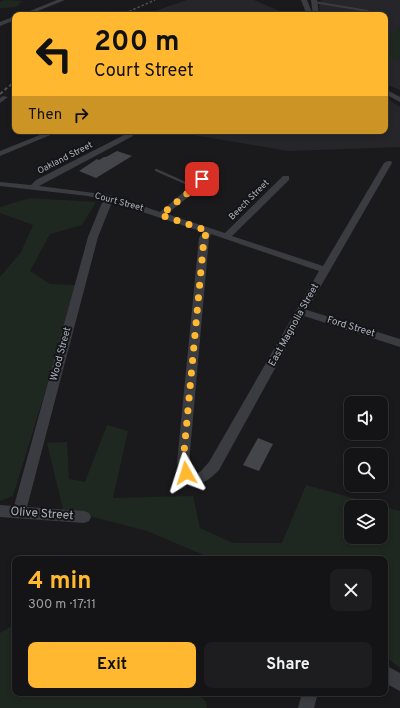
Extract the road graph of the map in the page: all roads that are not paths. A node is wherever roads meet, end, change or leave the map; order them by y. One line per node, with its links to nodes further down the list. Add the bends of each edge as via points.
1 (62, 0): 5 (street)
2 (304, 0): 6 (street)
3 (314, 1): 4 (lane); 7 (street)
4 (368, 11)
5 (31, 12)
6 (309, 12)
7 (316, 12)
8 (12, 19): 9 (street)
9 (0, 24)
10 (388, 93): 11 (street)
11 (400, 100)
12 (49, 134): 14 (street)
13 (129, 136): 21 (street, Oakland Street)
14 (0, 154)
15 (388, 163): 26 (street, East Magnolia Street)
16 (156, 170): 20 (lane)
17 (208, 171): 20 (street)
18 (286, 178): 25 (street, Beech Street)
19 (0, 184): 21 (street, Court Street)
20 (195, 187): 23 (street)
21 (32, 188): 22 (street, Court Street)
22 (110, 198): 23 (street, Court Street); 30 (street, Wood Street, via 94,237)
23 (161, 215): 24 (street, Court Street)
24 (208, 231): 25 (street, Court Street); 27 (street, East Magnolia Street, via 204,238 183,463 189,477 204,477 214,466)
25 (226, 237): 26 (street, Court Street)
26 (324, 270): 27 (street, East Magnolia Street)
27 (301, 312): 28 (street, Ford Street)
28 (400, 343)
29 (0, 511): 30 (street, Olive Street)
30 (19, 512): 31 (street, Olive Street)
31 (84, 517)
32 (388, 675): 33 (street)
33 (400, 683)
34 (309, 696): 35 (street)
35 (306, 708)

